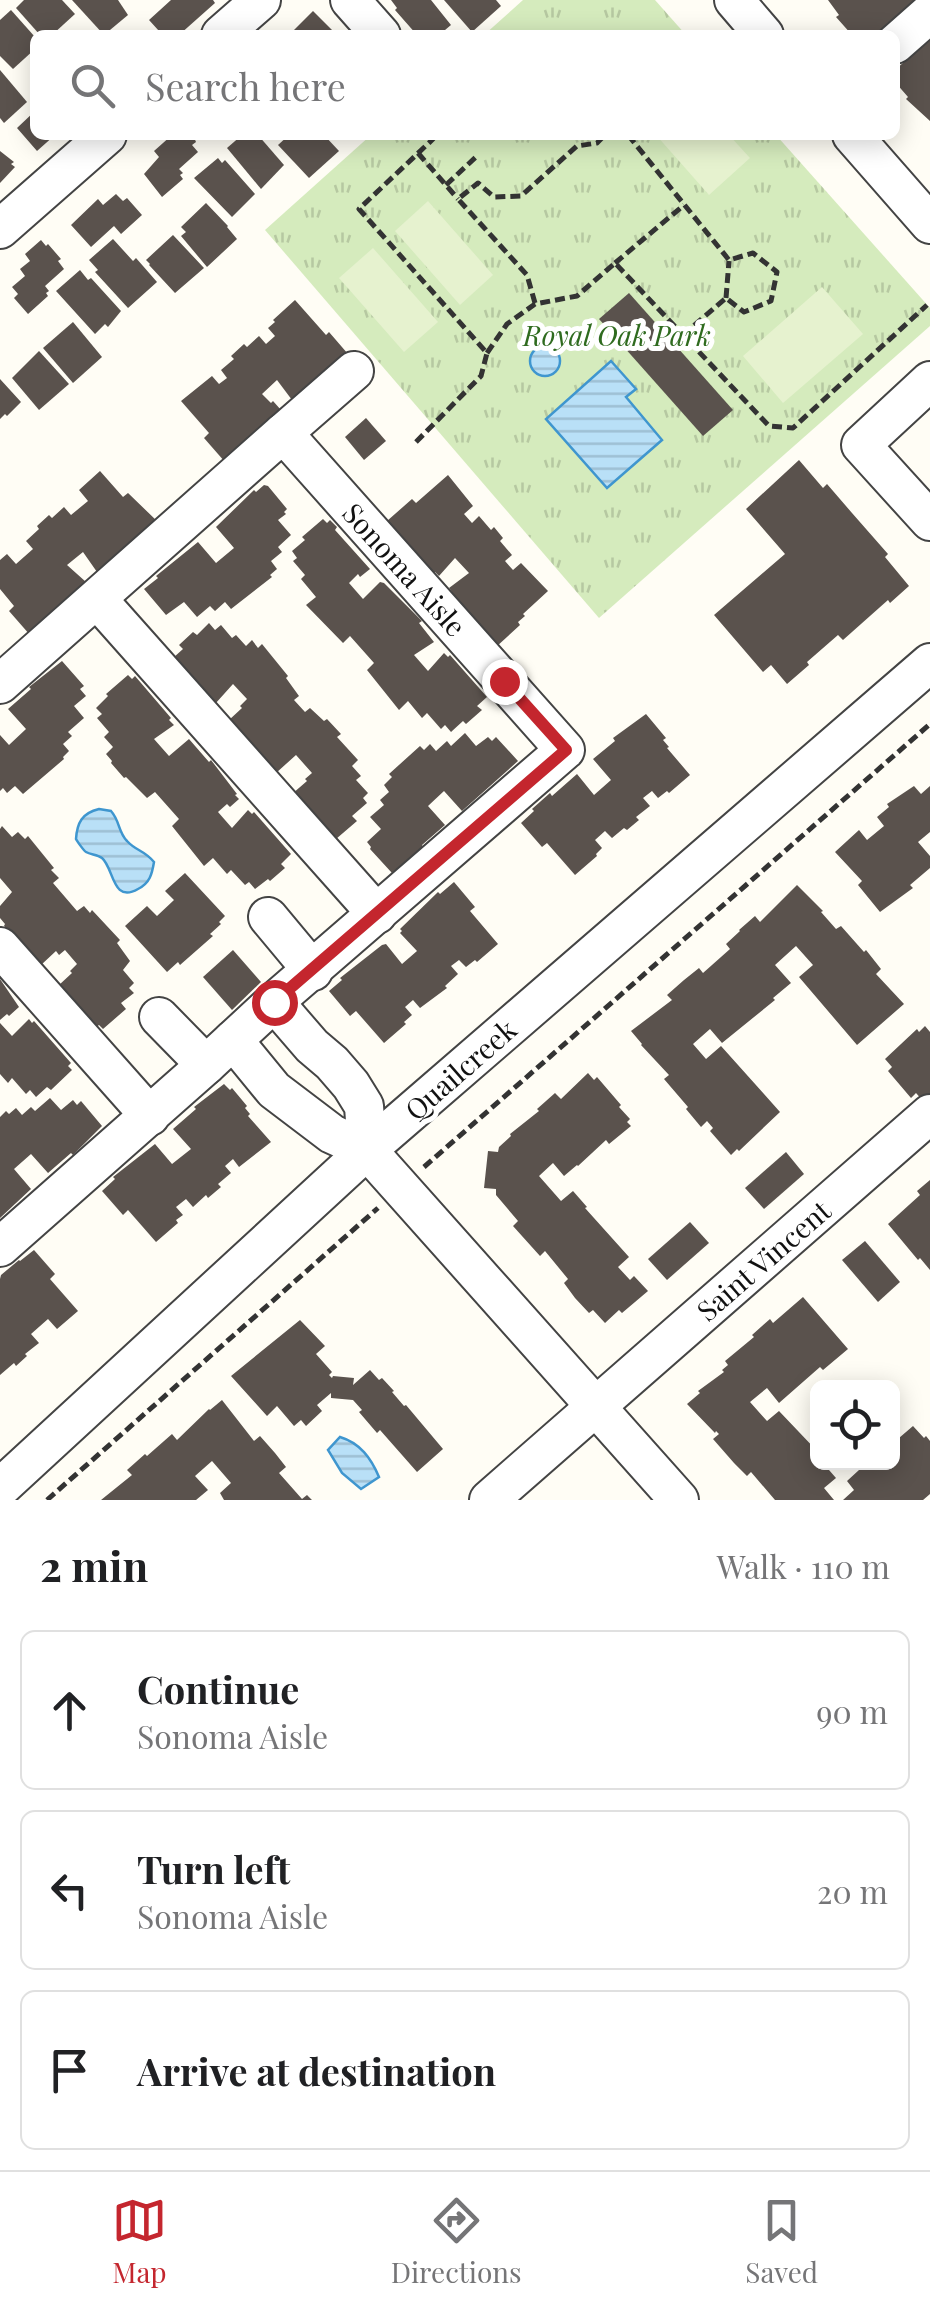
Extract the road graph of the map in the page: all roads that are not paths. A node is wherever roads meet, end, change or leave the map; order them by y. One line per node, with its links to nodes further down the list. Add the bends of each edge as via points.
1 (260, 0): 5 (street)
2 (350, 0): 6 (street)
3 (734, 0): 7 (street)
4 (930, 13): 8 (street)
5 (227, 30)
6 (377, 30)
7 (760, 30)
8 (900, 40)
9 (101, 140): 12 (street)
10 (856, 140): 11 (street)
11 (930, 224)
12 (0, 229)
13 (354, 371): 15 (street)
14 (927, 391): 16 (street, via 861,445)
15 (283, 433): 17 (street); 20 (street, Sonoma Aisle, via 566,750)
16 (930, 521)
17 (97, 599): 19 (street); 20 (street)
18 (930, 662): 29 (street, Quailcreek)
19 (0, 684)
20 (377, 914): 23 (street, Sonoma Aisle)
21 (268, 917): 23 (street)
22 (0, 947): 28 (street)
23 (313, 971): 24 (street, Sonoma Aisle)
24 (274, 1002): 26 (street, Sonoma Aisle); 29 (street, via 351,1085 364,1106)
25 (159, 1017): 26 (street)
26 (220, 1053): 28 (street, Sonoma Aisle); 29 (street, via 332,1134)
27 (930, 1114): 31 (street, Saint Vincent)
28 (150, 1116): 30 (street, Sonoma Aisle)
29 (367, 1150): 31 (street); 32 (street, Quailcreek)
30 (0, 1246)
31 (596, 1406): 33 (street, Saint Vincent); 34 (street)
32 (0, 1488)
33 (489, 1500)
34 (679, 1500)

